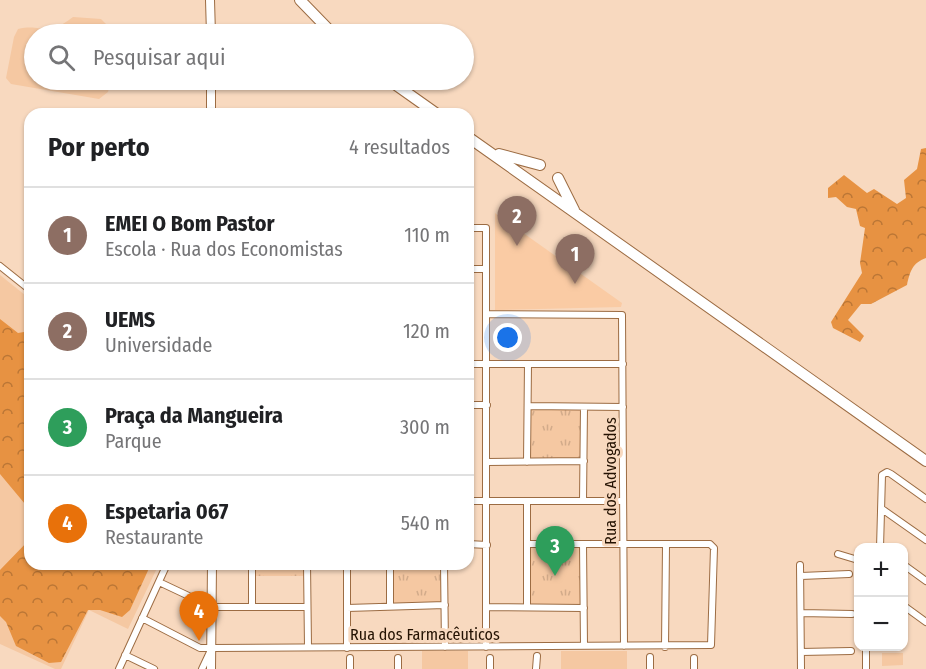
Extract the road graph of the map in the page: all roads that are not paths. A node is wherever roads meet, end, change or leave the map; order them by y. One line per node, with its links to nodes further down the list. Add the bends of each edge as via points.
1 (210, 0): 3 (street)
2 (300, 0): 4 (highway)
3 (211, 24)
4 (323, 24)
5 (211, 90): 7 (street)
6 (403, 90): 8 (highway)
7 (211, 108)
8 (429, 108)
9 (474, 141): 10 (highway)
10 (479, 145): 11 (highway); 13 (highway)
11 (540, 165)
12 (558, 178): 13 (highway)
13 (574, 210): 30 (highway)
14 (474, 228): 17 (street, via 486,228)
15 (0, 266): 18 (street)
16 (474, 269): 17 (street)
17 (486, 269): 19 (street)
18 (24, 285)
19 (486, 314): 21 (street); 23 (street, Rua dos Advogados, via 622,315)
20 (474, 364): 21 (street)
21 (486, 364): 22 (street); 25 (street)
22 (528, 364): 23 (street); 26 (street)
23 (623, 364): 28 (street, Rua dos Advogados)
24 (474, 405): 25 (street)
25 (486, 405): 31 (street)
26 (528, 406): 27 (street); 32 (street)
27 (584, 406): 28 (street); 29 (street)
28 (623, 407): 38 (street, Rua dos Advogados)
29 (584, 461): 32 (street); 37 (street)
30 (926, 461)
31 (486, 462): 32 (street); 35 (street)
32 (527, 462)
33 (926, 499): 39 (street, via 887,472 881,480)
34 (474, 501): 35 (street)
35 (486, 501): 36 (street); 43 (street)
36 (527, 501): 37 (street); 44 (street)
37 (583, 501): 38 (street)
38 (623, 501): 46 (street, Rua dos Advogados)
39 (882, 508): 40 (street); 41 (street)
40 (926, 540)
41 (880, 543)
42 (474, 544): 43 (street)
43 (487, 544): 68 (street)
44 (527, 544): 45 (street); 69 (street)
45 (583, 544): 46 (street); 71 (street)
46 (623, 545): 47 (street); 78 (street, Rua dos Advogados)
47 (666, 545): 82 (street); 82 (street, Rua dos Farmacêuticos, via 710,544 714,548 713,642 708,647)
48 (838, 554): 49 (street)
49 (854, 559)
50 (800, 565): 60 (street)
51 (908, 568): 61 (street)
52 (164, 570): 62 (street)
53 (212, 570): 65 (street)
54 (252, 570): 66 (street)
55 (307, 570): 67 (street)
56 (347, 570): 70 (street)
57 (390, 570): 64 (street)
58 (444, 570): 63 (street)
59 (849, 574): 60 (street)
60 (801, 576): 73 (street)
61 (926, 581)
62 (159, 582): 65 (street); 75 (street)
63 (445, 605): 64 (street); 80 (street)
64 (390, 606): 70 (street)
65 (212, 607): 66 (street); 83 (street)
66 (252, 607): 67 (street)
67 (308, 607): 79 (street)
68 (486, 607): 69 (street); 81 (street)
69 (527, 607): 71 (street)
70 (347, 608): 84 (street)
71 (584, 608): 77 (street)
72 (908, 609): 76 (street)
73 (801, 613): 74 (street); 87 (street)
74 (852, 614)
75 (142, 618): 83 (street, Rua dos Farmacêuticos, via 200,648); 88 (street)
76 (926, 622)
77 (584, 646): 78 (street, Rua dos Farmacêuticos); 81 (street, Rua dos Farmacêuticos)
78 (624, 646): 82 (street, Rua dos Farmacêuticos)
79 (308, 647): 83 (street, Rua dos Farmacêuticos); 84 (street, Rua dos Farmacêuticos)
80 (445, 647): 81 (street, Rua dos Farmacêuticos); 84 (street, Rua dos Farmacêuticos)
81 (486, 647)
82 (665, 647)
83 (212, 648): 97 (street); 98 (street)
84 (347, 648)
85 (851, 651): 87 (street)
86 (866, 651): 106 (street)
87 (801, 652): 105 (street)
88 (125, 655): 95 (street); 96 (street)
89 (537, 656): 102 (street)
90 (650, 657): 103 (street)
91 (350, 658): 99 (street)
92 (398, 658): 100 (street)
93 (490, 658): 101 (street)
94 (694, 658): 104 (street)
95 (119, 669)
96 (154, 669)
97 (202, 669)
98 (211, 669)
99 (350, 669)
100 (398, 669)
101 (490, 669)
102 (536, 669)
103 (650, 669)
104 (694, 669)
105 (801, 669)
106 (866, 669)

